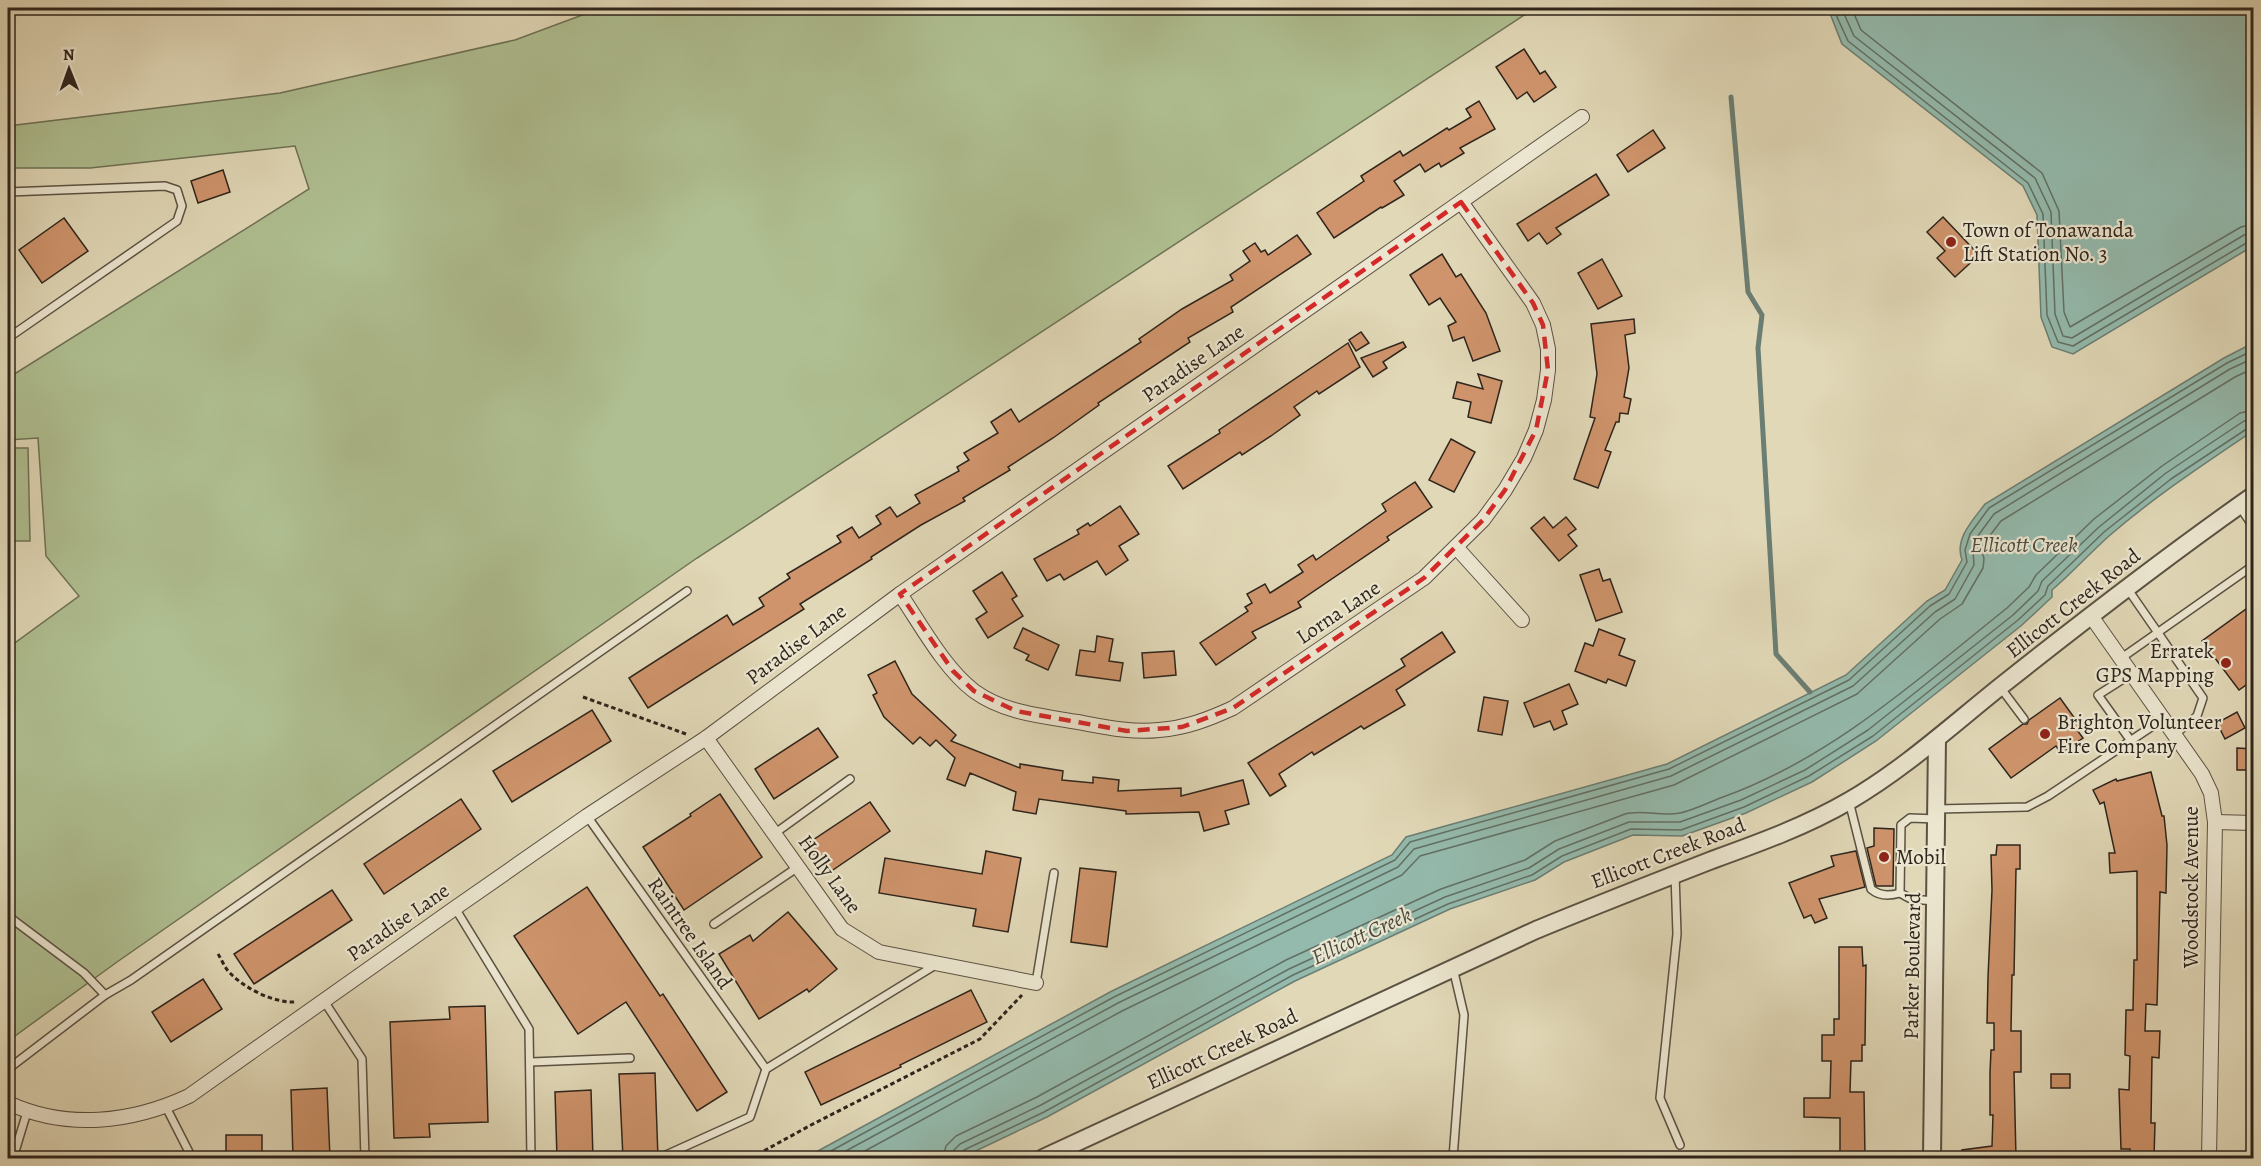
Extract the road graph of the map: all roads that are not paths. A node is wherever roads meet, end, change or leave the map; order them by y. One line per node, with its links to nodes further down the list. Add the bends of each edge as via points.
1 (1582, 117): 3 (street, Paradise Lane)
2 (8, 192): 4 (lane, via 165,186 177,190 182,206 177,221)
3 (1461, 202): 8 (street, Lorna Lane, via 1533,303 1548,350 1548,370 1536,430 1524,458 1483,520); 12 (street, Paradise Lane)
4 (8, 338)
5 (2253, 495): 6 (street, Ellicott Creek Road)
6 (2238, 506): 7 (lane); 10 (street, Ellicott Creek Road)
7 (2253, 528)
8 (1456, 547): 12 (street, Lorna Lane, via 1424,578 1233,708 1205,721 1158,731 1127,731 996,704 974,691 953,671); 14 (street)
9 (2253, 565): 15 (lane)
10 (2127, 588): 13 (street, Ellicott Creek Road); 15 (lane)
11 (687, 591): 43 (lane)
12 (900, 594): 22 (street, Paradise Lane)
13 (2091, 616): 16 (street, Woodstock Avenue); 18 (street, Ellicott Creek Road)
14 (1522, 620)
15 (2158, 634): 16 (lane); 21 (lane, via 2204,698 2197,716)
16 (2120, 659): 17 (street, Woodstock Avenue)
17 (2131, 674): 20 (street, Woodstock Avenue); 24 (lane, via 2098,696)
18 (2000, 687): 19 (lane); 23 (street, Ellicott Creek Road)
19 (2024, 719)
20 (2163, 719): 21 (street, Woodstock Avenue); 24 (lane)
21 (2174, 735): 29 (street, Woodstock Avenue, via 2211,793)
22 (706, 738): 28 (street, Paradise Lane); 31 (street, Holly Lane)
23 (1937, 739): 26 (street, Ellicott Creek Road); 27 (street, Parker Boulevard)
24 (2131, 741): 27 (lane, via 2027,807)
25 (850, 779): 31 (lane)
26 (1850, 801): 34 (street, Ellicott Creek Road, via 1813,820); 35 (lane, via 1871,889 1892,896)
27 (1937, 814): 35 (lane, via 1910,819 1901,825); 36 (street, Parker Boulevard)
28 (587, 816): 37 (street, Paradise Lane); 48 (lane, Raintree Island)
29 (2215, 822): 30 (street); 61 (street, Woodstock Avenue)
30 (2253, 823)
31 (774, 834): 32 (street, Holly Lane)
32 (798, 867): 39 (lane); 40 (street, Holly Lane, via 842,929 879,952)
33 (1054, 873): 42 (lane)
34 (1675, 874): 41 (street, Ellicott Creek Road, via 1546,925); 52 (lane, via 1677,934 1660,1098)
35 (1900, 893): 36 (lane, via 1911,899)
36 (1935, 901): 60 (street, Parker Boulevard)
37 (455, 908): 44 (street, Paradise Lane); 46 (lane, via 529,1029)
38 (8, 916): 43 (lane, via 84,973)
39 (714, 924)
40 (940, 963): 42 (street, Holly Lane); 48 (lane)
41 (1453, 968): 58 (street, Ellicott Creek Road); 59 (lane, via 1464,1015)
42 (1036, 982)
43 (105, 995): 47 (lane)
44 (324, 1001): 50 (street, Paradise Lane, via 189,1096); 56 (lane, via 362,1059)
45 (630, 1058): 46 (lane)
46 (531, 1062): 57 (lane)
47 (8, 1069)
48 (766, 1069): 53 (lane, via 750,1117)
49 (8, 1103): 51 (street, Paradise Lane)
50 (166, 1107): 51 (street, Paradise Lane, via 108,1120 76,1121); 55 (lane)
51 (27, 1112): 54 (lane)
52 (1680, 1145)
53 (666, 1155)
54 (13, 1158)
55 (192, 1158)
56 (365, 1158)
57 (531, 1158)
58 (1043, 1158)
59 (1453, 1158)
60 (1932, 1158)
61 (2209, 1158)

